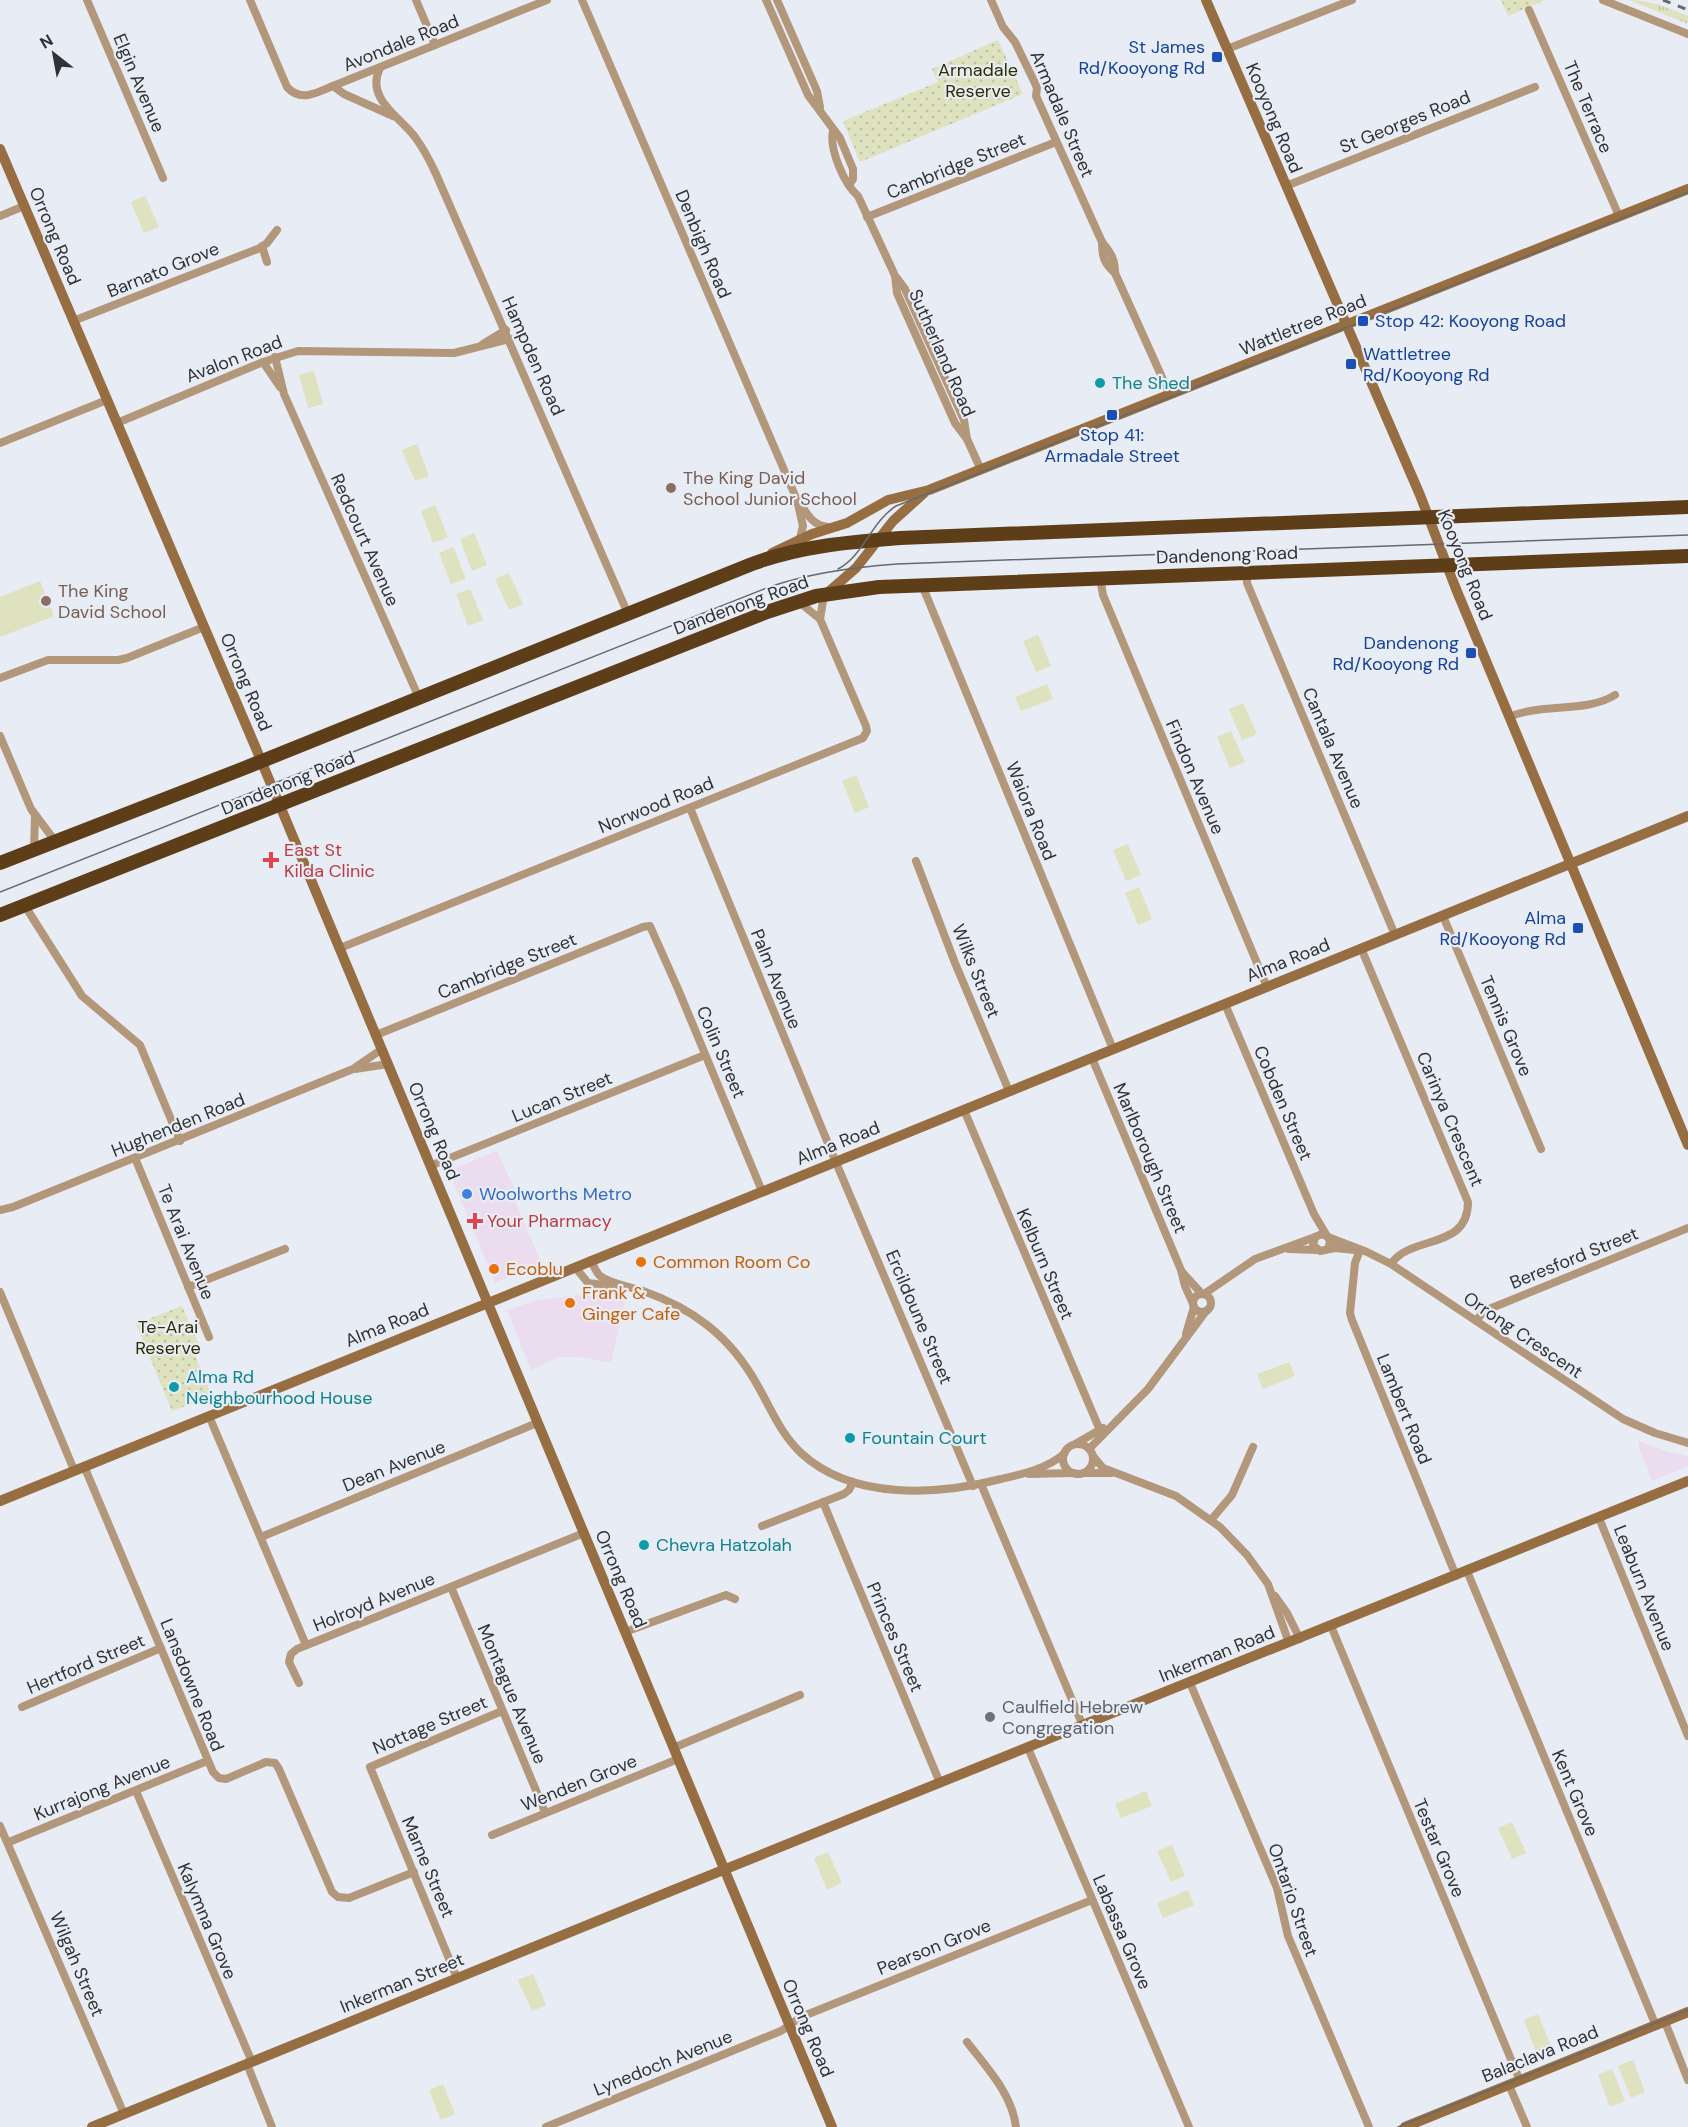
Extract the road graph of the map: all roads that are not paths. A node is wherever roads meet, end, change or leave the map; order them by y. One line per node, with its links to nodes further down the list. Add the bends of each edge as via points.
1 (87, 0): 23 (street, Elgin Avenue)
2 (250, 0): 17 (street, via 290,90 303,96)
3 (416, 0): 14 (street)
4 (547, 0): 14 (street, Avondale Road)
5 (582, 0): 47 (street, Denbigh Road)
6 (766, 0): 19 (street, Sutherland Road, via 808,95)
7 (777, 0): 19 (street, Sutherland Road, via 817,91)
8 (991, 0): 21 (street, Armadale Street, via 1037,87 1036,96)
9 (1206, 0): 15 (street, Kooyong Road)
10 (1352, 0): 15 (street)
11 (1603, 0): 13 (street)
12 (1529, 10): 28 (street, The Terrace)
13 (1688, 34)
14 (435, 45): 16 (street, Avondale Road)
15 (1227, 49): 24 (street, Kooyong Road)
16 (380, 68): 17 (street, Avondale Road); 20 (street, Hampden Road, via 375,78 379,97)
17 (333, 86): 20 (street, Hampden Road)
18 (1535, 87): 24 (street, St Georges Road)
19 (820, 109): 29 (street, Sutherland Road, via 840,138 853,170 849,185)
20 (397, 118): 35 (street, Hampden Road, via 430,160)
21 (1056, 142): 29 (street, Cambridge Street); 41 (street, Armadale Street, via 1102,242 1115,261 1115,273)
22 (0, 149): 26 (street, Orrong Road)
23 (163, 178)
24 (1286, 186): 34 (street, Kooyong Road)
25 (1688, 189): 28 (street, Wattletree Road)
26 (24, 206): 27 (street); 33 (street, Orrong Road)
27 (0, 216)
28 (1619, 216): 34 (street, Wattletree Road)
29 (867, 217): 45 (street, Sutherland Road, via 955,423 967,438)
30 (277, 230): 31 (street, Barnato Grove)
31 (262, 246): 32 (street); 33 (street, Barnato Grove)
32 (267, 262)
33 (74, 321): 42 (street, Orrong Road)
34 (1346, 325): 41 (street, Wattletree Road); 49 (street, Kooyong Road)
35 (506, 330): 36 (street, Hampden Road); 37 (street, Avalon Road)
36 (510, 339): 37 (street, Avalon Road); 61 (street, Hampden Road)
37 (474, 349): 38 (street, Avalon Road, via 435,354 310,350)
38 (275, 357): 39 (street, Avalon Road); 40 (street, Redcourt Avenue)
39 (263, 362): 40 (street, Redcourt Avenue); 43 (street, Avalon Road)
40 (284, 394): 66 (street, Redcourt Avenue)
41 (1170, 395): 45 (street, Wattletree Road)
42 (107, 400): 43 (street, Orrong Road); 44 (street)
43 (117, 423): 63 (street, Orrong Road)
44 (0, 443)
45 (981, 470): 46 (street, Wattletree Road)
46 (929, 490): 50 (street, Wattletree Road, via 888,500); 52 (street, Wattletree Road, via 895,519)
47 (797, 500): 50 (street, Denbigh Road, via 818,525); 51 (street, Denbigh Road, via 803,526)
48 (1688, 507): 49 (highway, Dandenong Road)
49 (1428, 517): 52 (highway, Dandenong Road); 55 (street, Kooyong Road)
50 (836, 526): 51 (street, Wattletree Road)
51 (800, 538): 54 (street, Wattletree Road)
52 (880, 539): 54 (highway, Dandenong Road, via 821,546); 59 (street, Wattletree Road, via 859,565)
53 (1688, 556): 55 (highway, Dandenong Road)
54 (752, 564): 61 (highway, Dandenong Road)
55 (1447, 564): 56 (highway, Dandenong Road); 67 (street, Kooyong Road)
56 (1247, 572): 57 (highway, Dandenong Road); 83 (street, Cantala Avenue, via 1247,583)
57 (1100, 578): 58 (highway, Dandenong Road); 86 (street, Findon Avenue, via 1103,595)
58 (922, 585): 59 (highway, Dandenong Road); 90 (street, Waiora Road)
59 (825, 594): 60 (highway, Dandenong Road); 62 (street)
60 (798, 601): 62 (street, Norwood Road); 70 (highway, Dandenong Road)
61 (628, 614): 66 (highway, Dandenong Road)
62 (820, 619): 71 (street, Norwood Road, via 866,726 866,735)
63 (204, 627): 64 (street, via 127,658 48,660); 69 (street, Orrong Road)
64 (0, 678)
65 (1615, 694): 67 (street, via 1603,701 1521,711)
66 (419, 698): 69 (highway, Dandenong Road)
67 (1509, 717): 78 (street, Kooyong Road)
68 (0, 736): 72 (street)
69 (261, 761): 70 (street, Orrong Road); 74 (highway, Dandenong Road)
70 (280, 806): 79 (highway, Dandenong Road); 84 (street, Orrong Road)
71 (690, 808): 84 (street, Norwood Road); 101 (street, Palm Avenue)
72 (35, 814): 74 (street); 75 (street)
73 (1688, 816): 78 (street, Alma Road)
74 (55, 841): 75 (highway, Dandenong Road)
75 (34, 850): 77 (highway, Dandenong Road)
76 (916, 861): 95 (street, Wilks Street)
77 (0, 863)
78 (1571, 863): 81 (street, Alma Road); 98 (street, Kooyong Road)
79 (25, 906): 80 (highway, Dandenong Road); 97 (street, via 82,996 140,1045)
80 (0, 915)
81 (1443, 916): 83 (street, Alma Road); 99 (street, Tennis Grove)
82 (650, 926): 88 (street, Cambridge Street); 91 (street, Colin Street)
83 (1395, 935): 85 (street, Alma Road)
84 (340, 948): 88 (street, Orrong Road)
85 (1361, 948): 86 (street, Alma Road); 115 (street, Carinya Crescent, via 1468,1202 1466,1218 1458,1230 1400,1254)
86 (1267, 987): 87 (street, Alma Road)
87 (1225, 1004): 90 (street, Alma Road); 105 (street, Cobden Street)
88 (376, 1035): 89 (street, Orrong Road)
89 (382, 1049): 93 (street, Orrong Road); 94 (street, Hughenden Road)
90 (1113, 1049): 92 (street, Alma Road)
91 (705, 1055): 102 (street, Lucan Street); 103 (street, Colin Street)
92 (1092, 1058): 95 (street, Alma Road); 117 (street, Marlborough Street)
93 (388, 1064): 94 (street, Hughenden Road); 102 (street, Orrong Road)
94 (353, 1069): 97 (street, Hughenden Road)
95 (1009, 1091): 96 (street, Alma Road)
96 (964, 1110): 101 (street, Alma Road); 132 (street, Kelburn Street)
97 (180, 1141): 100 (street, Hughenden Road)
98 (1688, 1145)
99 (1541, 1149)
100 (135, 1158): 104 (street, Hughenden Road); 119 (street, Te Arai Avenue)
101 (836, 1161): 103 (street, Alma Road); 145 (street, Ercildoune Street)
102 (430, 1166): 123 (street, Orrong Road)
103 (762, 1191): 114 (street, Alma Road)
104 (0, 1213)
105 (1314, 1214): 107 (street, Cobden Street); 108 (street, Cobden Street)
106 (1688, 1228): 127 (street, Beresford Street, via 1494,1306)
107 (1316, 1236): 108 (street); 110 (street); 112 (street, via 1313,1242)
108 (1328, 1236): 111 (street); 113 (street, Orrong Crescent)
109 (285, 1249): 119 (street)
110 (1282, 1249): 112 (street); 118 (street, via 1255,1259)
111 (1328, 1249): 112 (street); 113 (street, Orrong Crescent)
112 (1317, 1250)
113 (1360, 1250): 115 (street, Orrong Crescent); 154 (street, Lambert Road, via 1355,1263 1352,1320)
114 (591, 1260): 116 (street, Alma Road); 120 (street, via 600,1276)
115 (1391, 1264): 127 (street, Orrong Crescent)
116 (575, 1267): 120 (street, via 588,1283); 123 (street, Alma Road)
117 (1182, 1270): 122 (street, Marlborough Street); 125 (street, Marlborough Street)
118 (1226, 1279): 122 (street); 124 (street)
119 (188, 1287): 128 (street, Te Arai Avenue)
120 (631, 1287): 144 (street, via 670,1301 719,1335 750,1372 778,1425 801,1453)
121 (0, 1292): 138 (street, Lansdowne Road)
122 (1203, 1294): 124 (street); 125 (street, via 1196,1296)
123 (488, 1302): 130 (street, Alma Road); 131 (street, Orrong Road)
124 (1211, 1303): 126 (street)
125 (1193, 1306): 126 (street, via 1199,1312); 129 (street)
126 (1206, 1311): 129 (street)
127 (1476, 1321): 133 (street, Orrong Crescent, via 1611,1412 1638,1426)
128 (209, 1337)
129 (1184, 1341): 132 (street, via 1148,1389)
130 (209, 1416): 138 (street, Alma Road); 152 (street, Holroyd Avenue)
131 (537, 1423): 151 (street, Orrong Road); 152 (street, Dean Avenue)
132 (1101, 1433): 134 (street); 136 (street)
133 (1688, 1442)
134 (1076, 1444): 136 (street, via 1086,1445); 137 (street)
135 (1253, 1447): 149 (street, via 1232,1495)
136 (1091, 1452): 140 (street, via 1092,1466); 142 (street, via 1098,1464)
137 (1064, 1454): 139 (street, via 1064,1464); 141 (street, via 1055,1462)
138 (79, 1468): 146 (street, Alma Road); 161 (street, Lansdowne Road)
139 (1074, 1473): 140 (street); 141 (street)
140 (1084, 1473): 142 (street)
141 (1024, 1474): 145 (street)
142 (1116, 1474): 149 (street, via 1176,1496)
143 (1688, 1481): 148 (street, Inkerman Road)
144 (853, 1482): 145 (street, via 905,1489); 147 (street, via 847,1492)
145 (977, 1485): 167 (street, Ercildoune Street)
146 (0, 1501)
147 (823, 1502): 150 (street); 174 (street, Princes Street)
148 (1599, 1518): 153 (street, Inkerman Road); 168 (street, Leaburn Avenue)
149 (1211, 1520): 159 (street, via 1260,1570)
150 (762, 1526)
151 (584, 1533): 155 (street, Holroyd Avenue); 158 (street, Orrong Road)
152 (261, 1537): 160 (street, Holroyd Avenue)
153 (1467, 1571): 154 (street, Inkerman Road); 185 (street, Kent Grove)
154 (1456, 1576): 157 (street, Inkerman Road)
155 (451, 1587): 160 (street, Holroyd Avenue); 166 (street, Montague Avenue)
156 (735, 1599): 158 (street, via 726,1596)
157 (1331, 1626): 159 (street, Inkerman Road); 190 (street, Testar Grove)
158 (625, 1632): 169 (street, Orrong Road)
159 (1294, 1641): 163 (street, Inkerman Road)
160 (306, 1645): 162 (street, via 289,1658)
161 (161, 1648): 165 (street, Hertford Street); 172 (street, Lansdowne Road)
162 (299, 1683)
163 (1190, 1683): 167 (street, Inkerman Road); 198 (street, Ontario Street, via 1277,1888 1288,1936)
164 (800, 1695): 169 (street)
165 (22, 1707)
166 (502, 1711): 173 (street, Nottage Street); 176 (street, Montague Avenue)
167 (1083, 1726): 170 (street, Inkerman Road)
168 (1688, 1736)
169 (674, 1748): 171 (street, Orrong Road)
170 (1028, 1748): 174 (street, Inkerman Road); 182 (street, Labassa Grove)
171 (678, 1759): 176 (street, Wenden Grove); 180 (street, Orrong Road)
172 (207, 1761): 175 (street, Kurrajong Avenue); 181 (street, Lansdowne Road, via 223,1779 266,1762 275,1763 332,1892 338,1897 349,1898)
173 (370, 1767): 181 (street, Marne Street)
174 (940, 1783): 180 (street, Inkerman Road)
175 (136, 1791): 179 (street, Kurrajong Avenue); 188 (street, Kalymna Grove)
176 (545, 1812): 178 (street, Wenden Grove)
177 (0, 1826): 179 (street, Wilgah Street)
178 (492, 1835)
179 (9, 1842): 191 (street, Wilgah Street)
180 (724, 1870): 183 (street, Inkerman Street); 186 (street, Orrong Road)
181 (414, 1872): 183 (street, Marne Street)
182 (1092, 1900): 186 (street, Pearson Grove); 197 (street, Labassa Grove)
183 (458, 1978): 188 (street, Inkerman Street)
184 (1688, 2012): 185 (street, Balaclava Road)
185 (1660, 2024): 189 (street, Kent Grove); 190 (street, Balaclava Road)
186 (789, 2025): 194 (street, Lynedoch Avenue); 195 (street, Orrong Road)
187 (968, 2042): 196 (street, via 1005,2094)
188 (249, 2063): 191 (street, Inkerman Street); 193 (street, Kalymna Grove)
189 (1688, 2079)
190 (1515, 2083): 199 (street, Balaclava Road); 200 (street, Testar Grove)
191 (124, 2114): 192 (street, Inkerman Street)
192 (92, 2127)
193 (272, 2127)
194 (546, 2127)
195 (832, 2127)
196 (1016, 2127)
197 (1188, 2127)
198 (1369, 2127)
199 (1405, 2127)
200 (1527, 2127)

